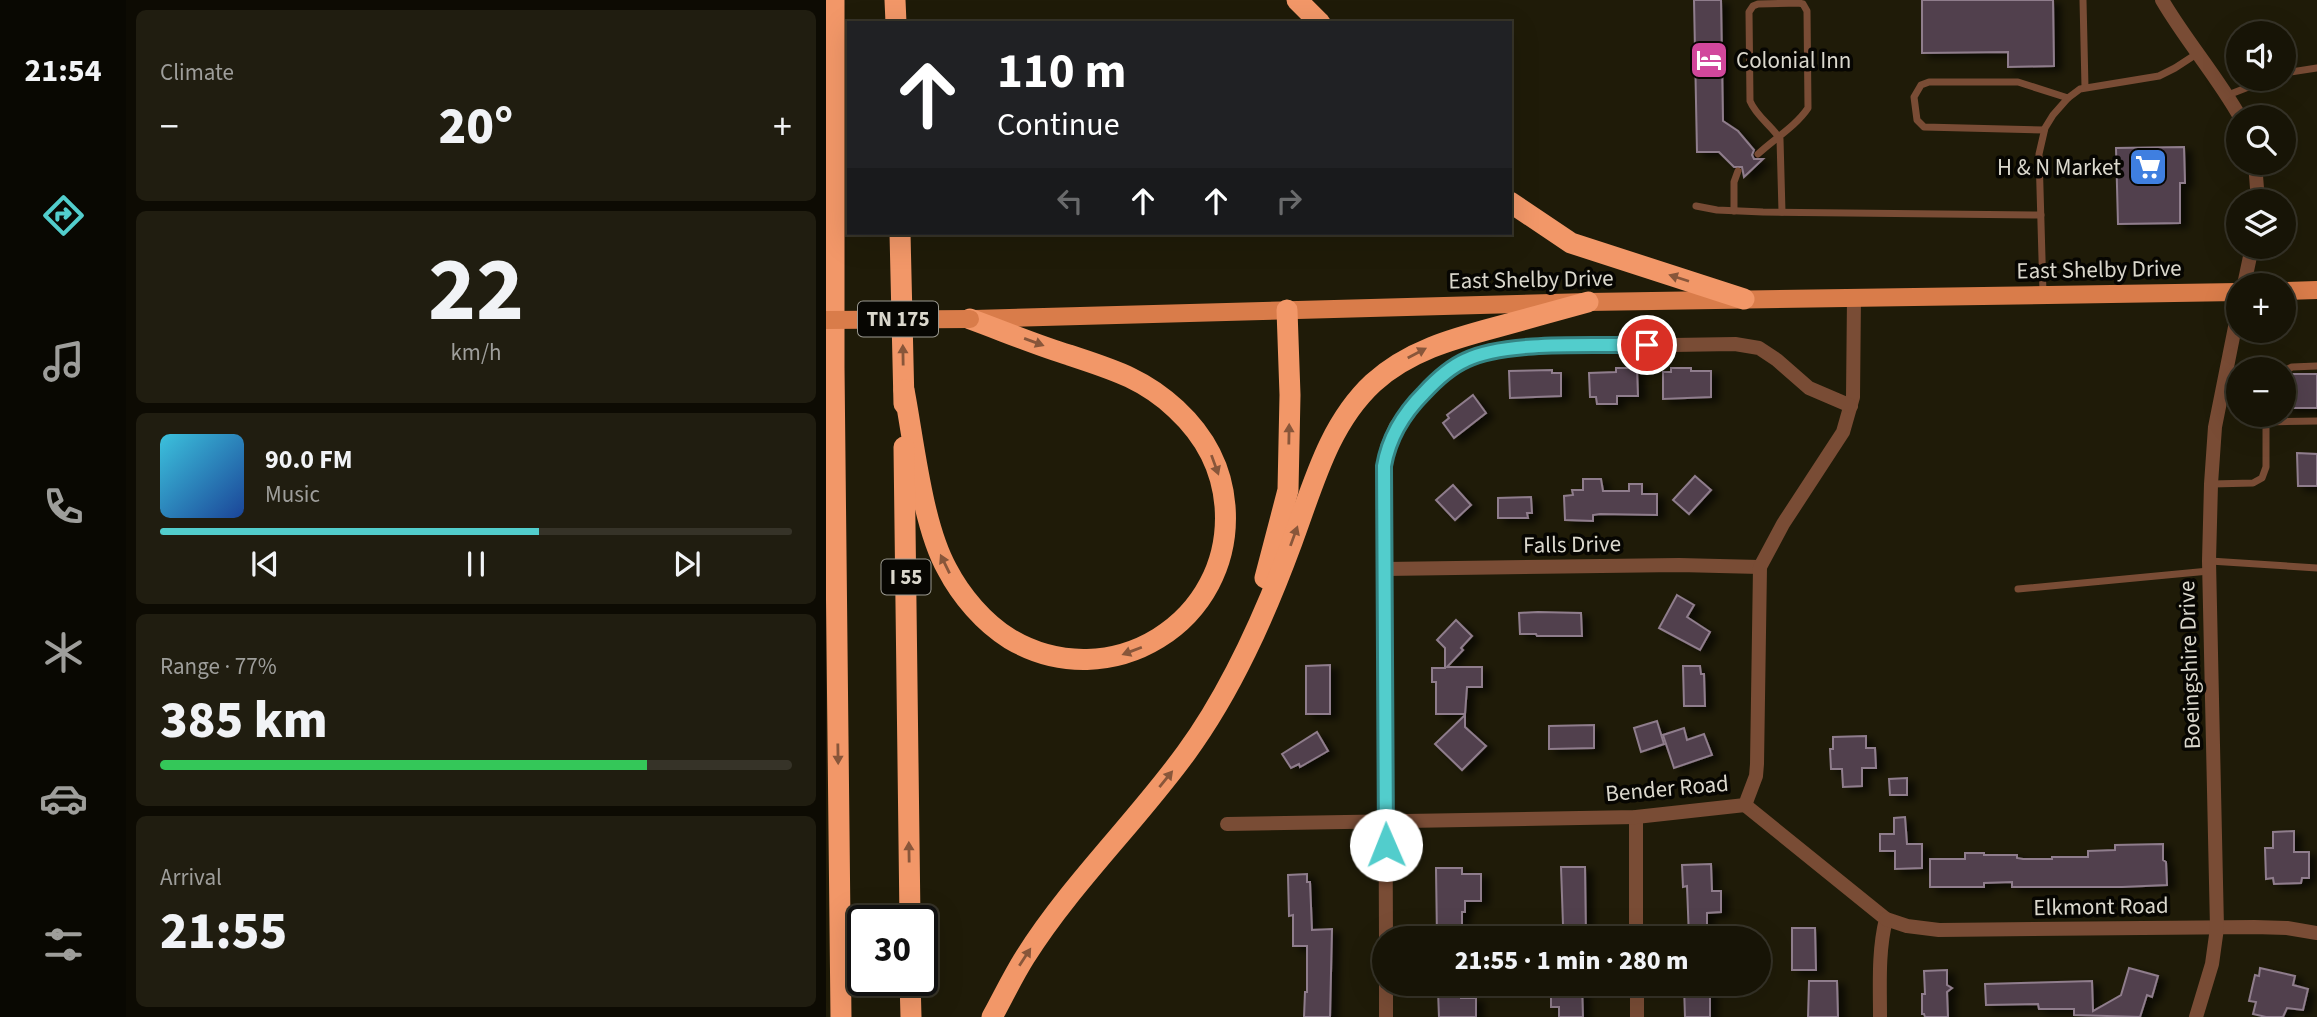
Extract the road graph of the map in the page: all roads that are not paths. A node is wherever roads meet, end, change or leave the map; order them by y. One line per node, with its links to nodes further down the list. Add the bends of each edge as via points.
1 (834, 0): 38 (highway)
2 (895, 0): 6 (highway)
3 (1297, 0): 7 (highway)
4 (2083, 0): 11 (lane)
5 (2162, 0): 8 (street)
6 (896, 21)
7 (1318, 21)
8 (2198, 54): 11 (lane, via 2159,76); 13 (street)
9 (2317, 68): 10 (lane)
10 (2296, 71)
11 (2085, 88): 14 (lane)
12 (2238, 91): 13 (lane)
13 (2228, 95): 15 (street)
14 (2067, 98): 16 (lane); 16 (lane, via 2018,82 1930,82 1921,85 1914,97 1917,120 1924,127)
15 (2233, 105)
16 (2044, 130): 24 (lane, via 2039,154)
17 (1778, 135): 17 (lane, via 1751,105 1749,12 1758,4 1799,3 1807,10 1808,108); 18 (lane); 23 (lane)
18 (1758, 154)
19 (1738, 171): 22 (lane)
20 (1512, 203): 31 (highway, one-way to 20, via 1571,243)
21 (1696, 205): 22 (lane)
22 (1734, 211): 23 (lane)
23 (1782, 212): 24 (lane)
24 (2041, 215): 29 (lane)
25 (900, 235): 40 (highway, I 55, one-way to 25)
26 (2317, 290): 27 (main road)
27 (2296, 291)
28 (2226, 292): 29 (main road, East Shelby Drive / TN 175)
29 (2043, 294): 30 (main road, East Shelby Drive / TN 175)
30 (1854, 297): 31 (main road, East Shelby Drive / TN 175); 43 (street, Bender Road)
31 (1744, 299): 32 (main road, East Shelby Drive / TN 175)
32 (1588, 302): 33 (main road, East Shelby Drive / TN 175); 54 (highway, one-way to 32, via 1323,457 1362,395 1391,369 1423,350)
33 (1287, 310): 34 (main road, East Shelby Drive / TN 175); 54 (highway, one-way to 33, via 1288,490)
34 (970, 319): 35 (main road, East Shelby Drive / TN 175, bridge); 40 (highway, one-way to 40, via 1135,378 1176,408 1199,435 1222,486 1225,525 1211,581 1189,613 1149,644 1115,657 1092,659 1053,656 995,629 963,594 934,541)
35 (826, 320)
36 (2232, 343): 41 (street, Boeingshire Drive)
37 (2317, 366): 39 (lane)
38 (834, 367): 46 (highway); 68 (highway, one-way to 68)
39 (2296, 367)
40 (904, 390): 59 (highway, I 55, one-way to 40)
41 (2222, 394): 42 (lane); 48 (street, Boeingshire Drive)
42 (2226, 395)
43 (1851, 406): 50 (street, Bender Road, via 1843,432); 52 (street, via 1809,388 1759,348 1735,344 1507,349 1467,359 1415,401 1387,447)
44 (2296, 420): 45 (lane)
45 (2317, 421)
46 (826, 423)
47 (2266, 427): 48 (lane, via 2266,467 2260,481)
48 (2211, 484): 49 (street, Boeingshire Drive)
49 (2209, 566): 51 (lane); 53 (lane); 63 (street, Boeingshire Drive)
50 (1760, 567): 52 (street, Falls Drive); 55 (street, Bender Road, via 1757,764)
51 (2317, 568)
52 (1385, 569): 57 (street)
53 (2018, 589)
54 (1249, 644): 70 (highway, one-way to 54, via 1045,929 1187,752)
55 (1745, 804): 56 (street, Bender Road); 60 (street)
56 (1636, 817): 57 (street, Bender Road); 62 (street)
57 (1386, 820): 58 (street, Bender Road); 61 (street)
58 (1227, 824)
59 (910, 905)
60 (1886, 919): 63 (street, Elkmont Road, via 1939,930); 73 (street, via 1880,951)
61 (1386, 926)
62 (1636, 926)
63 (2217, 928): 64 (street, Elkmont Road); 74 (street, Boeingshire Drive)
64 (2317, 933)
65 (910, 996): 69 (highway)
66 (1386, 996): 71 (street)
67 (1637, 996): 72 (street)
68 (841, 1017)
69 (911, 1017)
70 (992, 1017)
71 (1386, 1017)
72 (1637, 1017)
73 (1880, 1017)
74 (2196, 1017)

